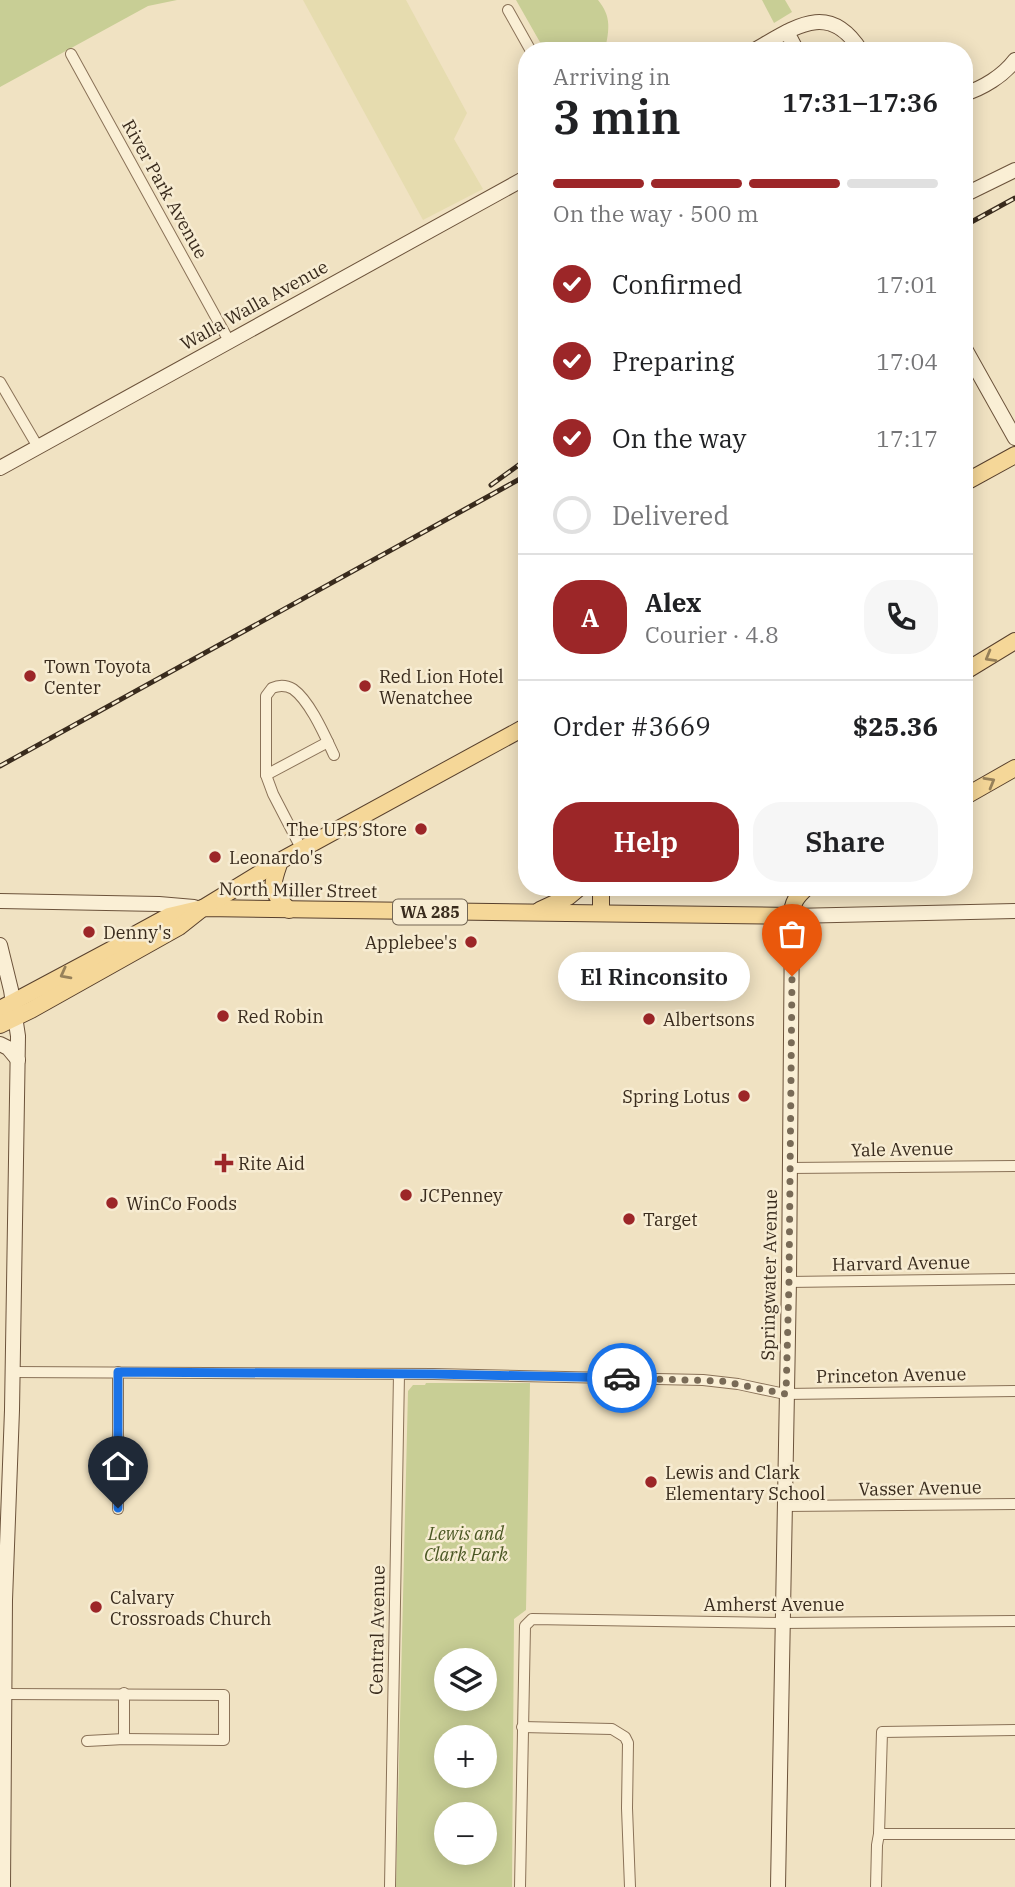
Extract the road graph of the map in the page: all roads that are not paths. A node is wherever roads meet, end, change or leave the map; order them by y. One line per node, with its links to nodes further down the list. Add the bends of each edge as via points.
1 (508, 9): 3 (street)
2 (787, 32): 4 (street); 5 (street); 6 (street, via 806,20 825,18 839,23)
3 (526, 42)
4 (769, 42)
5 (792, 42)
6 (855, 42)
7 (71, 54): 13 (street, River Park Avenue)
8 (1015, 60): 9 (street)
9 (973, 90)
10 (1015, 170): 12 (street)
11 (518, 182): 13 (street, Walla Walla Avenue)
12 (973, 191)
13 (229, 341): 17 (street, Walla Walla Avenue)
14 (973, 363): 16 (street)
15 (0, 383): 17 (street)
16 (1015, 438)
17 (38, 447): 19 (street, Walla Walla Avenue)
18 (1015, 455): 20 (main road)
19 (0, 468)
20 (973, 479)
21 (1015, 641): 22 (main road, one-way to 22)
22 (973, 666)
23 (518, 731): 29 (main road)
24 (328, 742): 25 (street); 27 (street); 27 (street, via 295,690 272,688 267,696)
25 (334, 755)
26 (1015, 768): 28 (main road, one-way to 26)
27 (266, 775): 29 (street)
28 (973, 792)
29 (302, 850): 30 (main road)
30 (280, 862): 35 (main road); 36 (main road, via 273,888)
31 (569, 896): 38 (main road, WA 285)
32 (601, 896): 39 (main road)
33 (797, 896): 40 (main road)
34 (0, 901): 35 (street, North Miller Street)
35 (202, 908): 36 (main road, North Miller Street / WA 285); 42 (main road, WA 285, via 169,916 136,933)
36 (289, 910): 38 (main road, North Miller Street / WA 285)
37 (1015, 911): 40 (street, North Miller Street)
38 (535, 913): 39 (main road, North Miller Street / WA 285)
39 (601, 913): 40 (main road, North Miller Street / WA 285)
40 (792, 916): 47 (street, Springwater Avenue)
41 (0, 945): 42 (street)
42 (9, 1009): 43 (main road, WA 285); 45 (street, via 18,1037)
43 (0, 1025)
44 (0, 1044): 45 (street)
45 (18, 1060): 50 (street)
46 (1015, 1166): 47 (street, Yale Avenue)
47 (790, 1168): 49 (street, Springwater Avenue)
48 (1015, 1279): 49 (street, Harvard Avenue)
49 (789, 1282): 54 (street, Springwater Avenue)
50 (12, 1372): 51 (street, Princeton Avenue); 58 (street)
51 (118, 1372): 52 (street, Princeton Avenue); 57 (street)
52 (399, 1374): 54 (street, Princeton Avenue, via 703,1380); 70 (street, Central Avenue)
53 (1015, 1391): 54 (street, Princeton Avenue)
54 (786, 1394): 56 (street, Springwater Avenue)
55 (1015, 1504): 56 (street, Vasser Avenue)
56 (784, 1506): 60 (street, Springwater Avenue)
57 (118, 1508)
58 (3, 1600): 62 (street)
59 (1015, 1620): 60 (street, Amherst Avenue)
60 (782, 1623): 63 (street, Amherst Avenue, via 532,1619 525,1626); 73 (street, Springwater Avenue)
61 (124, 1693): 62 (street); 65 (street); 65 (street, via 225,1695 224,1740)
62 (5, 1694): 69 (street)
63 (522, 1727): 71 (street); 72 (street, via 612,1729 625,1737)
64 (1015, 1730): 67 (street, via 882,1732)
65 (124, 1739): 66 (street)
66 (87, 1741)
67 (879, 1834): 68 (street); 74 (street)
68 (1015, 1834)
69 (3, 1887)
70 (390, 1887)
71 (520, 1887)
72 (631, 1887)
73 (778, 1887)
74 (876, 1887)

